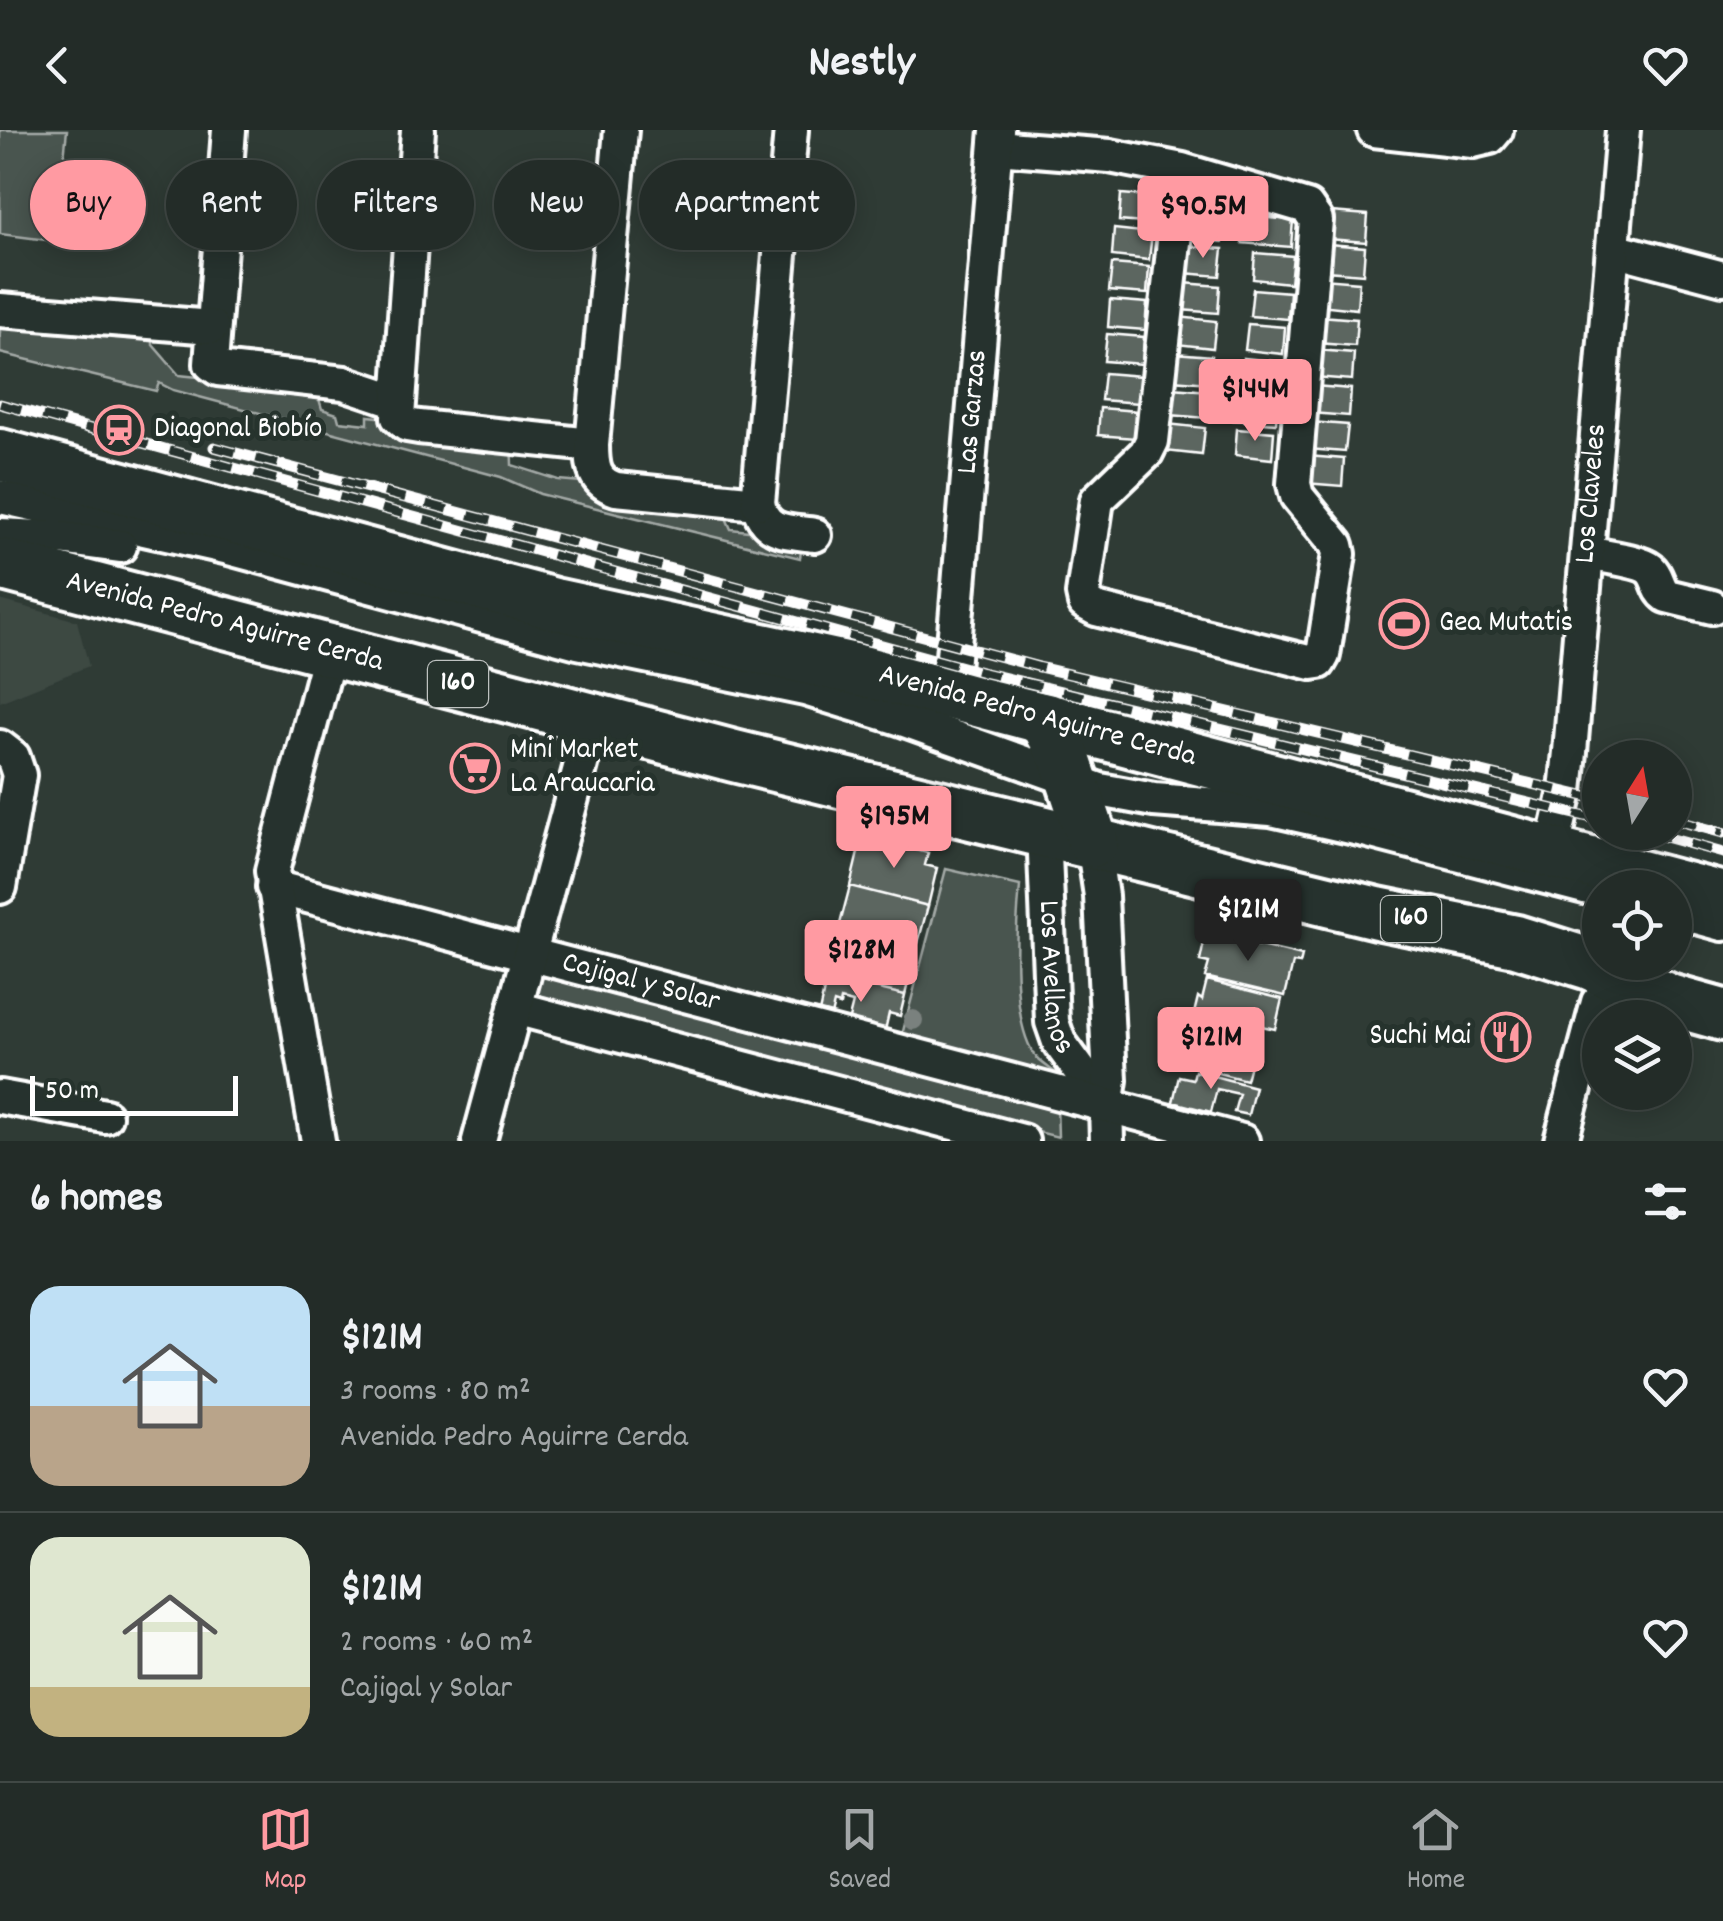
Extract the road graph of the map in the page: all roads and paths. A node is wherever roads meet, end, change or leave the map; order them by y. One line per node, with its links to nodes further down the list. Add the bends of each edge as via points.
1 (229, 130): 13 (street)
2 (418, 130): 14 (street)
3 (621, 130): 15 (street)
4 (791, 130): 17 (street)
5 (1374, 130): 6 (street, via 1473,141)
6 (1496, 130)
7 (1623, 130): 10 (street, Los Claveles)
8 (996, 139): 9 (street); 23 (street, Las Garzas)
9 (1182, 170): 9 (street, via 1314,212 1294,484 1337,546 1340,565 1319,662 1096,608 1083,594 1097,500 1152,441)
10 (1612, 249): 11 (street); 20 (street, Los Claveles)
11 (1723, 278)
12 (0, 310): 13 (street)
13 (212, 327): 14 (street, via 209,358 218,370 344,383)
14 (398, 401): 15 (street, via 398,417 419,428)
15 (592, 446): 17 (street, via 598,478 616,489)
16 (0, 455): 23 (highway, Avenida Pedro Aguirre Cerda, via 554,604)
17 (758, 503): 18 (street, via 772,528)
18 (815, 534)
19 (8, 539): 22 (highway, Avenida Pedro Aguirre Cerda / 160); 27 (street, via 60,538 190,557 546,648 788,700 895,732)
20 (1587, 553): 21 (street, via 1645,566 1667,596); 28 (street, Los Claveles, via 1566,791)
21 (1712, 607)
22 (330, 650): 25 (highway, Avenida Pedro Aguirre Cerda / 160); 31 (street, via 275,853)
23 (950, 693): 24 (highway, Avenida Pedro Aguirre Cerda)
24 (1044, 718): 27 (highway); 28 (highway, Avenida Pedro Aguirre Cerda)
25 (593, 720): 27 (highway, Avenida Pedro Aguirre Cerda / 160); 38 (street)
26 (0, 747): 29 (street, via 13,757 19,775)
27 (1073, 814): 30 (street, via 1154,800 1272,810); 33 (street, via 1308,832); 40 (highway, Avenida Pedro Aguirre Cerda / 160, via 1378,913 1540,948); 43 (street, Los Avellanos, via 1101,896); 43 (street, Los Avellanos, via 1052,1022)
28 (1552, 853): 32 (highway, Avenida Pedro Aguirre Cerda)
29 (0, 887)
30 (1582, 887)
31 (273, 888): 38 (street, Cajigal y Solar); 45 (street)
32 (1723, 898)
33 (1582, 903)
34 (1692, 916): 35 (street)
35 (1723, 924)
36 (1692, 932): 37 (street)
37 (1723, 940)
38 (530, 953): 39 (street); 43 (street, Cajigal y Solar)
39 (515, 1008): 46 (street); 47 (street, Cajigal y Solar)
40 (1723, 1016)
41 (1582, 1062): 50 (street)
42 (0, 1097): 44 (street)
43 (1106, 1106): 48 (street, Los Avellanos); 49 (street, Cajigal y Solar)
44 (106, 1116)
45 (318, 1141)
46 (479, 1141)
47 (1022, 1141)
48 (1107, 1141)
49 (1242, 1141)
50 (1561, 1141)

